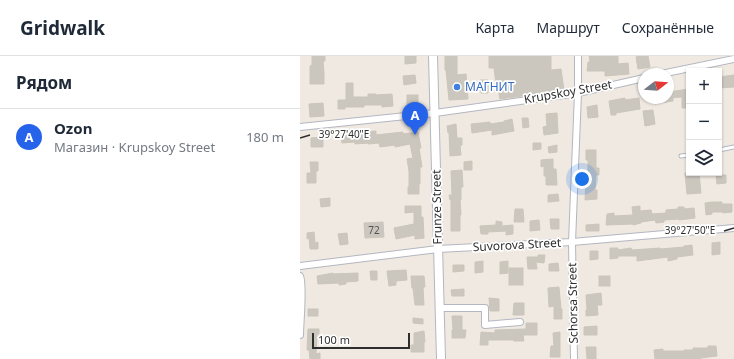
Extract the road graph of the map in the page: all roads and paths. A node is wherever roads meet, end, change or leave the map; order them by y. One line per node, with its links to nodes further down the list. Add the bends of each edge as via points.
1 (433, 56): 8 (main road, Frunze Street)
2 (578, 56): 7 (street, Schorsa Street)
3 (723, 58): 4 (street); 5 (street)
4 (734, 58)
5 (674, 71)
6 (638, 79): 7 (street, Krupskoy Street)
7 (578, 93): 8 (street, Krupskoy Street); 15 (street, Schorsa Street)
8 (435, 113): 9 (street, Krupskoy Street); 16 (main road, Frunze Street)
9 (300, 127)
10 (734, 147): 11 (lane)
11 (722, 149)
12 (686, 155): 13 (lane)
13 (681, 156)
14 (734, 228): 15 (street, Suvorova Street)
15 (572, 242): 16 (street, Suvorova Street); 23 (street, Schorsa Street)
16 (438, 249): 17 (street, Suvorova Street); 19 (main road, Frunze Street)
17 (300, 266)
18 (300, 276): 21 (street)
19 (440, 308): 20 (street, via 485,308 485,325); 22 (main road, Frunze Street)
20 (520, 322)
21 (300, 335)
22 (441, 359)
23 (574, 359)

